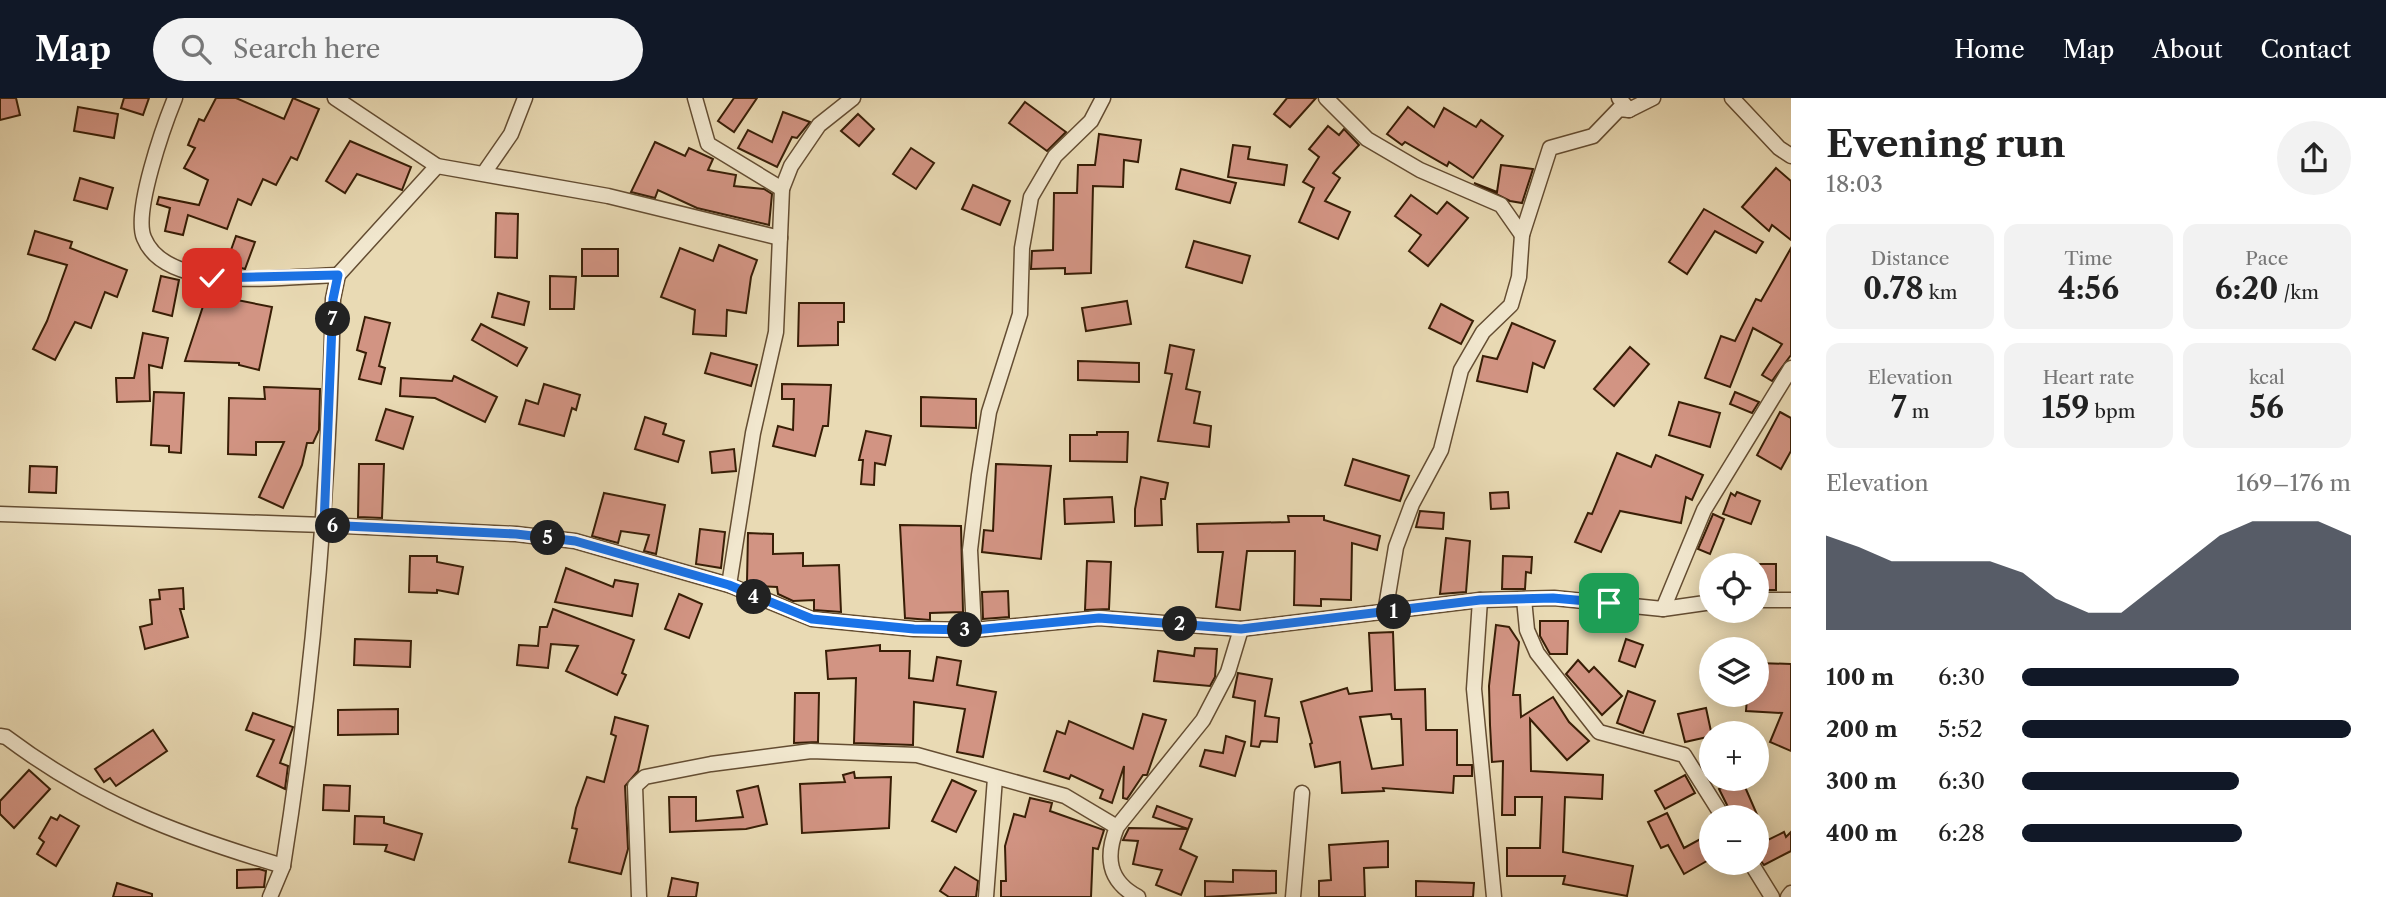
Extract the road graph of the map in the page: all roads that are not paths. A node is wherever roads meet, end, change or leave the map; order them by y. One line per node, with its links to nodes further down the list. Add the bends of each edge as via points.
1 (175, 98): 18 (street, via 143,203 143,236 161,262 212,278)
2 (335, 98): 13 (street)
3 (525, 98): 14 (street, via 511,134)
4 (695, 98): 15 (street, via 708,144)
5 (853, 98): 15 (street, via 819,125 791,166)
6 (1103, 98): 31 (street, via 1091,121 1055,156 1031,197 1022,248 1020,314 989,412 979,475 970,550)
7 (1326, 98): 16 (street, via 1367,139 1420,170 1501,205)
8 (1619, 98): 11 (street)
9 (1653, 98): 11 (street)
10 (1732, 98): 12 (street)
11 (1629, 110): 16 (street, via 1619,109 1593,136 1550,148)
12 (1791, 156)
13 (437, 166): 14 (street); 18 (street)
14 (484, 173): 17 (street, via 608,195)
15 (782, 189): 17 (street)
16 (1522, 235): 29 (street, via 1519,277 1511,305 1483,332 1461,370 1441,450 1412,504 1396,547)
17 (780, 238): 22 (street, via 776,332 753,433)
18 (338, 275): 21 (street, via 333,299)
19 (1791, 368): 28 (street, via 1704,510)
20 (0, 514): 21 (street)
21 (324, 525): 22 (street, via 575,541); 37 (street)
22 (729, 585): 31 (street, via 812,619)
23 (1524, 599): 24 (street); 28 (street); 35 (street, via 1530,640 1589,722 1609,736 1684,755)
24 (1480, 600): 29 (street); 44 (street, via 1474,689)
25 (1769, 600): 26 (street)
26 (1791, 600)
27 (1699, 603): 28 (street)
28 (1664, 609)
29 (1384, 614): 30 (street)
30 (1241, 629): 31 (street, via 1099,618); 36 (street, via 1228,672 1203,720)
31 (974, 630)
32 (0, 737): 37 (street, via 98,798 197,841)
33 (995, 778): 36 (street, via 1065,796); 40 (street, via 917,755 811,751 645,777 635,786 634,803); 41 (street)
34 (1302, 793): 43 (street)
35 (1715, 805)
36 (1117, 827): 42 (street, via 1109,864 1116,881)
37 (284, 866): 39 (street)
38 (1758, 875): 45 (street)
39 (271, 897)
40 (639, 897)
41 (986, 897)
42 (1138, 897)
43 (1293, 897)
44 (1494, 897)
45 (1772, 897)

